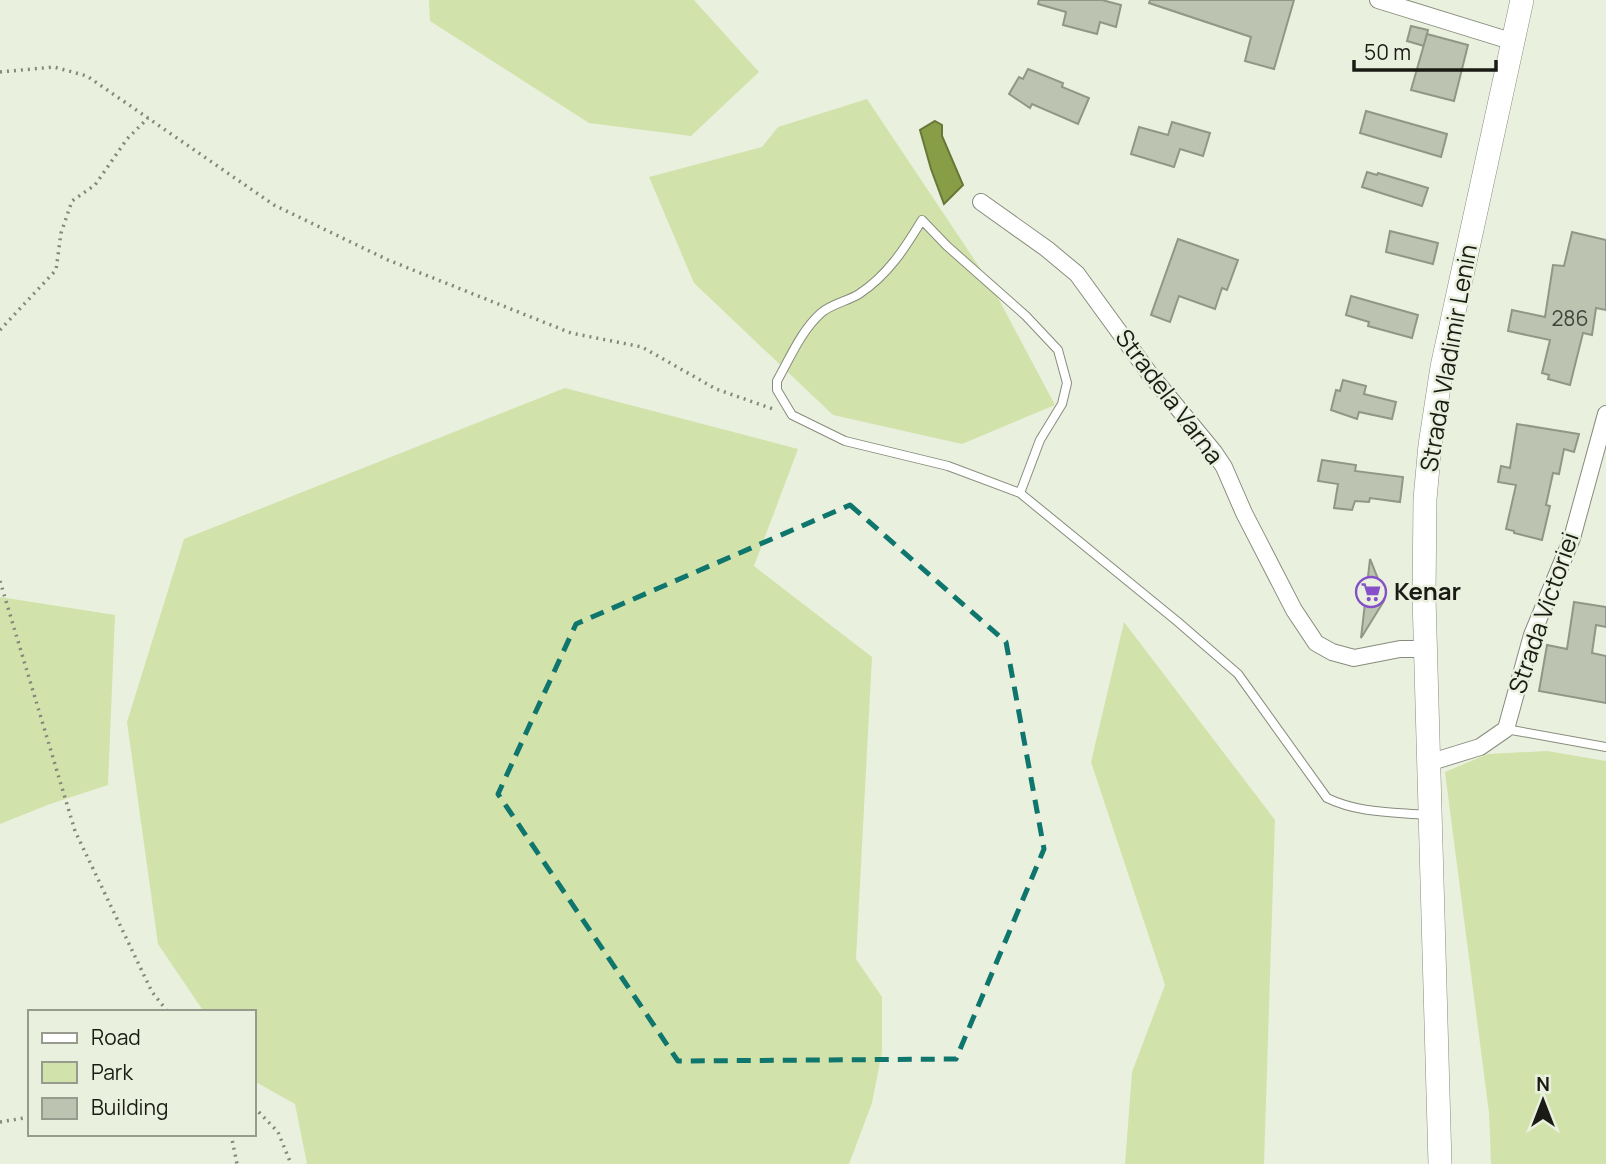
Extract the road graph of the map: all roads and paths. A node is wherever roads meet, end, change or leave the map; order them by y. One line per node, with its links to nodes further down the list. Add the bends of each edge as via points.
1 (1378, 0): 3 (street)
2 (1522, 0): 3 (main road, Strada Vladimir Lenin)
3 (1514, 42): 12 (main road, Strada Vladimir Lenin, via 1442,367 1430,445 1425,499)
4 (0, 72): 5 (path, via 54,67 87,76)
5 (148, 118): 7 (path, via 95,185 72,201 56,270); 9 (path, via 274,205 388,260 572,333 642,347 716,389)
6 (981, 202): 12 (street, Stradela Varna, via 1077,274 1149,373 1208,443 1294,610 1316,643 1354,658)
7 (0, 330)
8 (1606, 414): 13 (street, Strada Victoriei, via 1572,538 1532,635)
9 (792, 415): 10 (lane, via 845,441 948,466); 10 (lane, via 777,390 777,381 801,338 822,312 859,294 885,273 922,220 1058,350 1067,383 1062,404 1040,440)
10 (1020, 493): 16 (lane, via 1238,674 1327,797 1366,810)
11 (0, 582): 17 (path, via 75,831 152,992)
12 (1425, 649): 15 (main road, Strada Vladimir Lenin)
13 (1506, 729): 14 (lane); 15 (street, via 1480,747)
14 (1606, 747)
15 (1428, 763): 16 (main road, Strada Vladimir Lenin)
16 (1429, 815): 24 (main road, Strada Vladimir Lenin)
17 (166, 1010)
18 (256, 1109): 23 (path, via 278,1132)
19 (28, 1117): 20 (path)
20 (0, 1122)
21 (231, 1136): 22 (path)
22 (237, 1164)
23 (291, 1164)
24 (1440, 1164)

